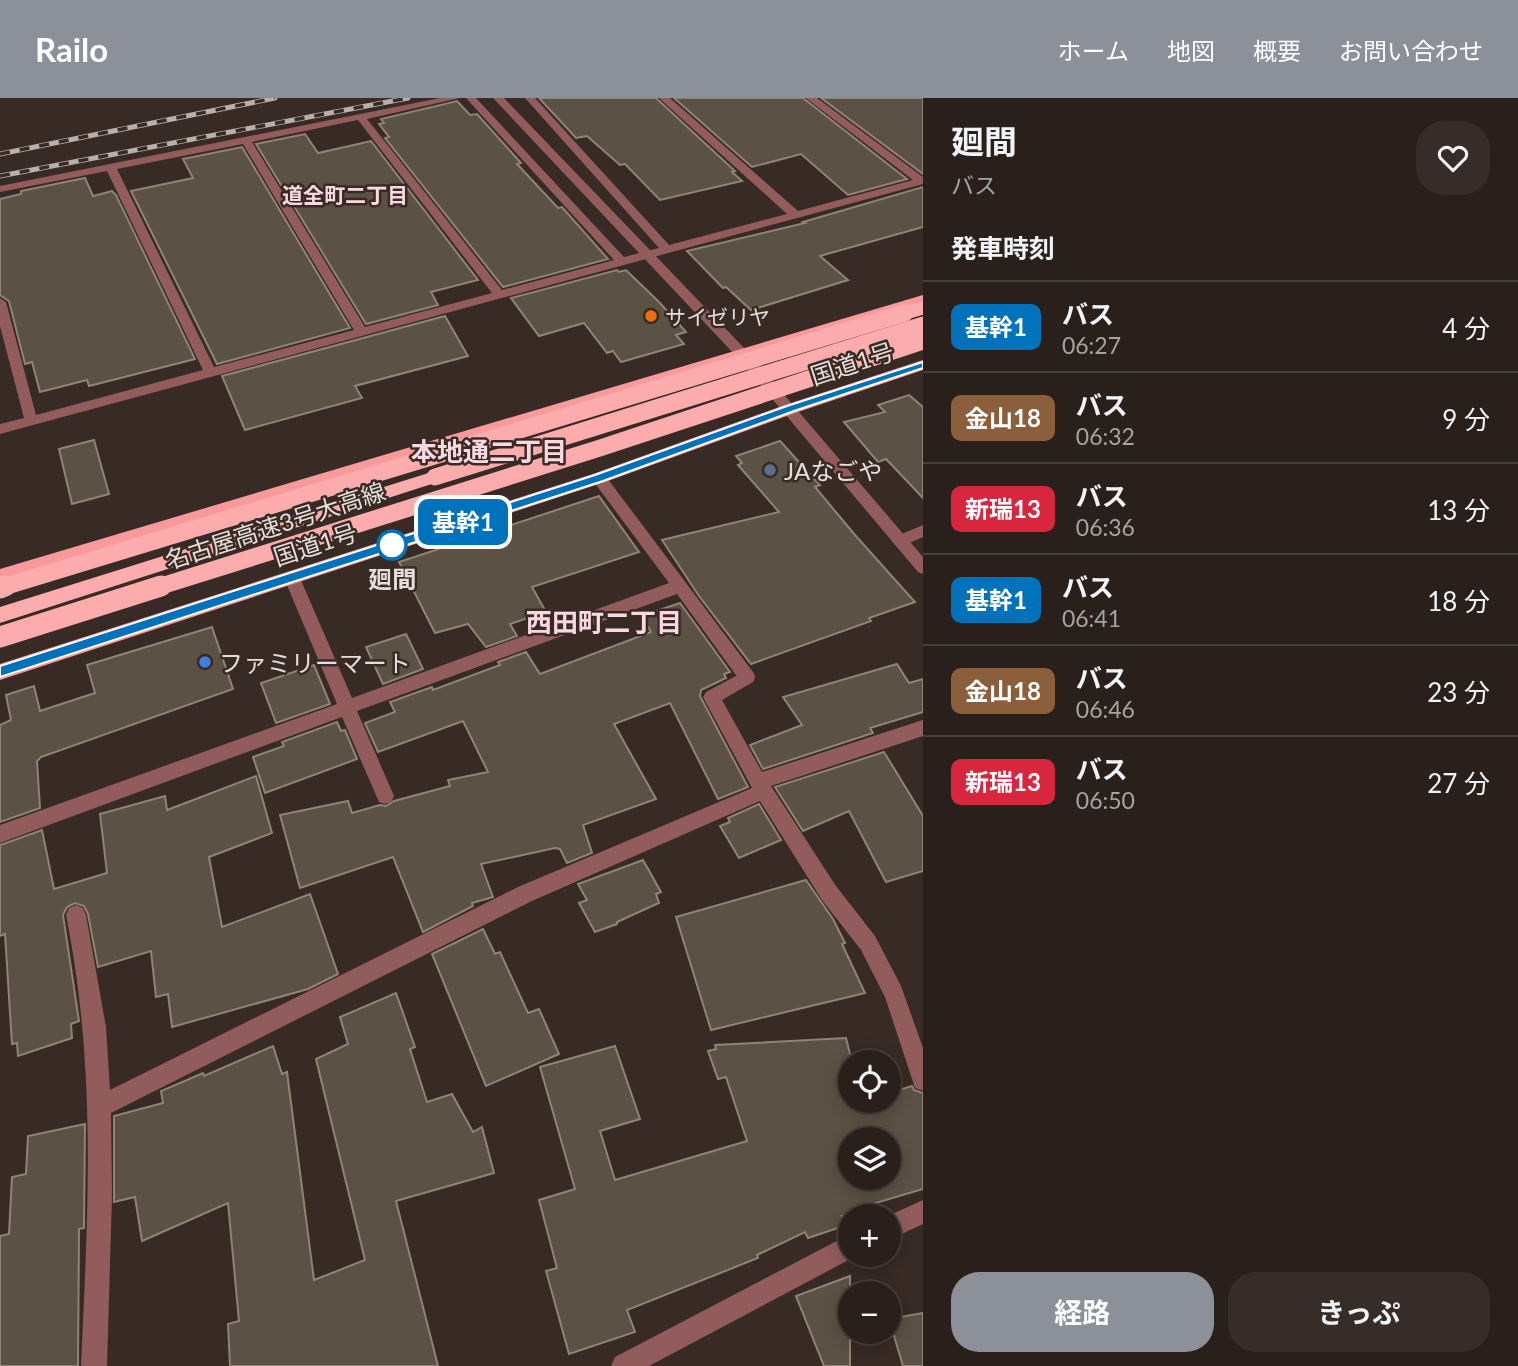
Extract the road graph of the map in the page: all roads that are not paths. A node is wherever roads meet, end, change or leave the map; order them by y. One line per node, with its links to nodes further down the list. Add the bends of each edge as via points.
1 (455, 98): 7 (street)
2 (471, 98): 15 (street)
3 (498, 98): 14 (street)
4 (530, 98): 13 (street)
5 (664, 98): 12 (street)
6 (811, 98): 10 (street)
7 (361, 117): 8 (street); 16 (street)
8 (246, 140): 9 (street); 21 (street)
9 (111, 167): 11 (street); 25 (street)
10 (922, 181): 12 (street)
11 (0, 189)
12 (793, 214): 13 (street)
13 (666, 248): 14 (street)
14 (648, 253): 15 (street); 23 (street)
15 (621, 261): 16 (street)
16 (499, 294): 21 (street)
17 (923, 299): 23 (highway, 国道1号)
18 (0, 302): 27 (street)
19 (923, 308): 36 (highway, 名古屋高速3号大高線, bridge)
20 (923, 325): 37 (highway, bridge)
21 (361, 331): 25 (street)
22 (923, 341): 38 (highway, 名古屋高速3号大高線, bridge)
23 (741, 353): 26 (street); 33 (highway, 国道1号)
24 (923, 365): 26 (highway, 国道1号)
25 (210, 372): 27 (street)
26 (790, 409): 29 (highway, 国道1号); 31 (street)
27 (32, 420): 28 (street)
28 (0, 429)
29 (599, 478): 34 (highway, 国道1号); 35 (street)
30 (923, 531): 31 (street)
31 (901, 541): 32 (street)
32 (923, 568)
33 (0, 576)
34 (292, 578): 39 (highway, 国道1号); 40 (street)
35 (680, 586): 40 (street); 42 (street, via 747,677 712,697)
36 (0, 588)
37 (0, 615)
38 (0, 637)
39 (0, 672)
40 (348, 708): 43 (street); 44 (street)
41 (923, 728): 42 (street)
42 (761, 786): 46 (street, via 829,893 868,943 894,993); 47 (street, via 525,894)
43 (385, 796)
44 (0, 834)
45 (76, 915): 47 (street, via 89,967)
46 (923, 1080)
47 (102, 1106): 51 (street)
48 (923, 1212): 49 (street)
49 (901, 1222)
50 (838, 1252): 52 (street)
51 (94, 1366)
52 (624, 1366)

